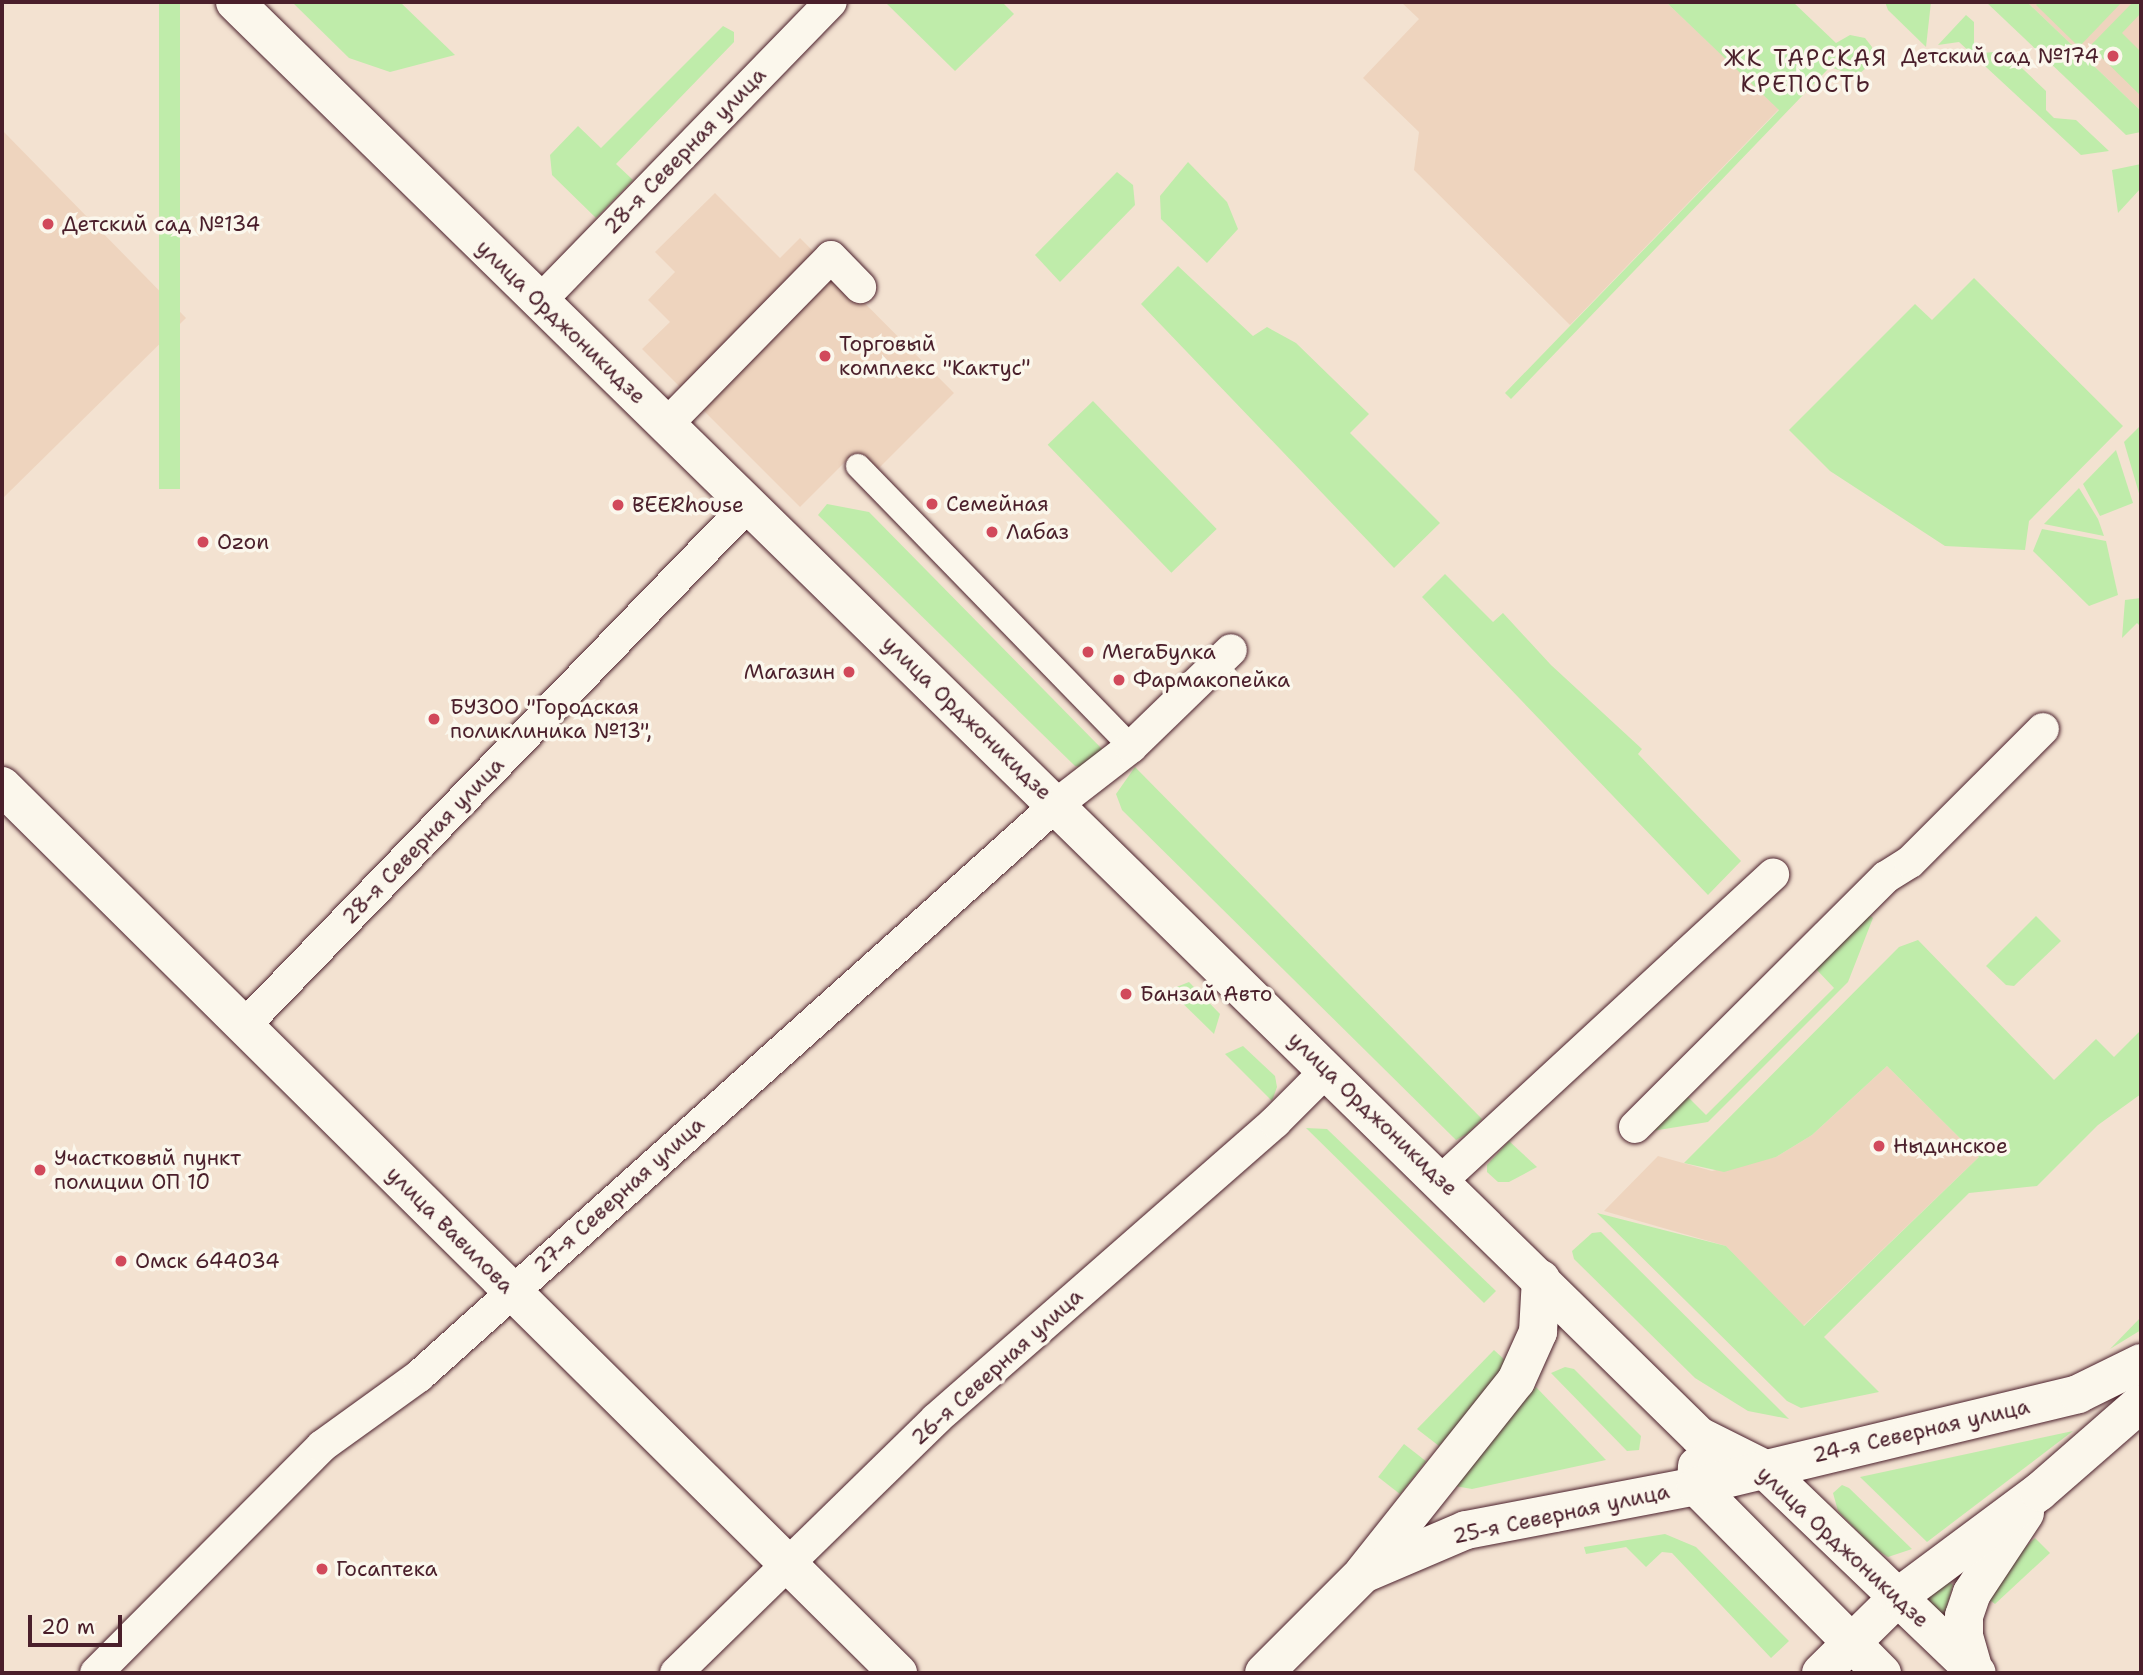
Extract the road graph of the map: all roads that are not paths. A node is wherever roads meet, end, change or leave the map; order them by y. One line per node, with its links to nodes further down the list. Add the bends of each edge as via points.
1 (235, 2): 4 (main road, улица Орджоникидзе)
2 (831, 2): 4 (street, 28-я Северная улица)
3 (860, 287): 5 (street, via 831,257)
4 (540, 301): 5 (main road, улица Орджоникидзе)
5 (666, 425): 7 (main road, улица Орджоникидзе)
6 (858, 466): 10 (street)
7 (748, 505): 12 (main road, улица Орджоникидзе); 14 (street, 28-я Северная улица)
8 (1231, 650): 10 (street, 27-я Северная улица)
9 (2043, 729): 16 (street, via 1910,862 1886,877)
10 (1131, 747): 12 (street, 27-я Северная улица)
11 (2, 786): 14 (main road, улица Вавилова)
12 (1056, 805): 15 (main road, улица Орджоникидзе); 19 (street, 27-я Северная улица)
13 (1773, 875): 17 (street)
14 (244, 1026): 19 (main road, улица Вавилова)
15 (1327, 1070): 17 (main road, улица Орджоникидзе); 26 (street, 26-я Северная улица, via 1275,1122 936,1419)
16 (1635, 1127)
17 (1441, 1181): 18 (main road, улица Орджоникидзе)
18 (1541, 1279): 22 (main road, улица Орджоникидзе); 27 (main road, via 1538,1332 1516,1381)
19 (511, 1291): 26 (main road, улица Вавилова); 31 (street, 27-я Северная улица, via 419,1376 322,1446)
20 (2141, 1363): 23 (main road, 24-я Северная улица, via 2078,1394)
21 (2141, 1403): 25 (main road)
22 (1699, 1436): 23 (main road, улица Орджоникидзе); 24 (main road)
23 (1763, 1468): 24 (main road, 24-я Северная улица); 28 (main road, улица Орджоникидзе)
24 (1696, 1486): 27 (main road, 25-я Северная улица, via 1466,1530); 29 (main road)
25 (2039, 1493): 28 (main road); 30 (main road, via 1972,1593 1964,1637)
26 (787, 1564): 32 (street, 26-я Северная улица); 33 (main road, улица Вавилова)
27 (1363, 1574): 34 (main road, 25-я Северная улица)
28 (1898, 1597): 29 (main road); 30 (main road, улица Орджоникидзе)
29 (1853, 1643): 35 (main road); 36 (main road)
30 (1975, 1672)
31 (96, 1673)
32 (676, 1673)
33 (898, 1673)
34 (1264, 1673)
35 (1821, 1673)
36 (1882, 1673)

